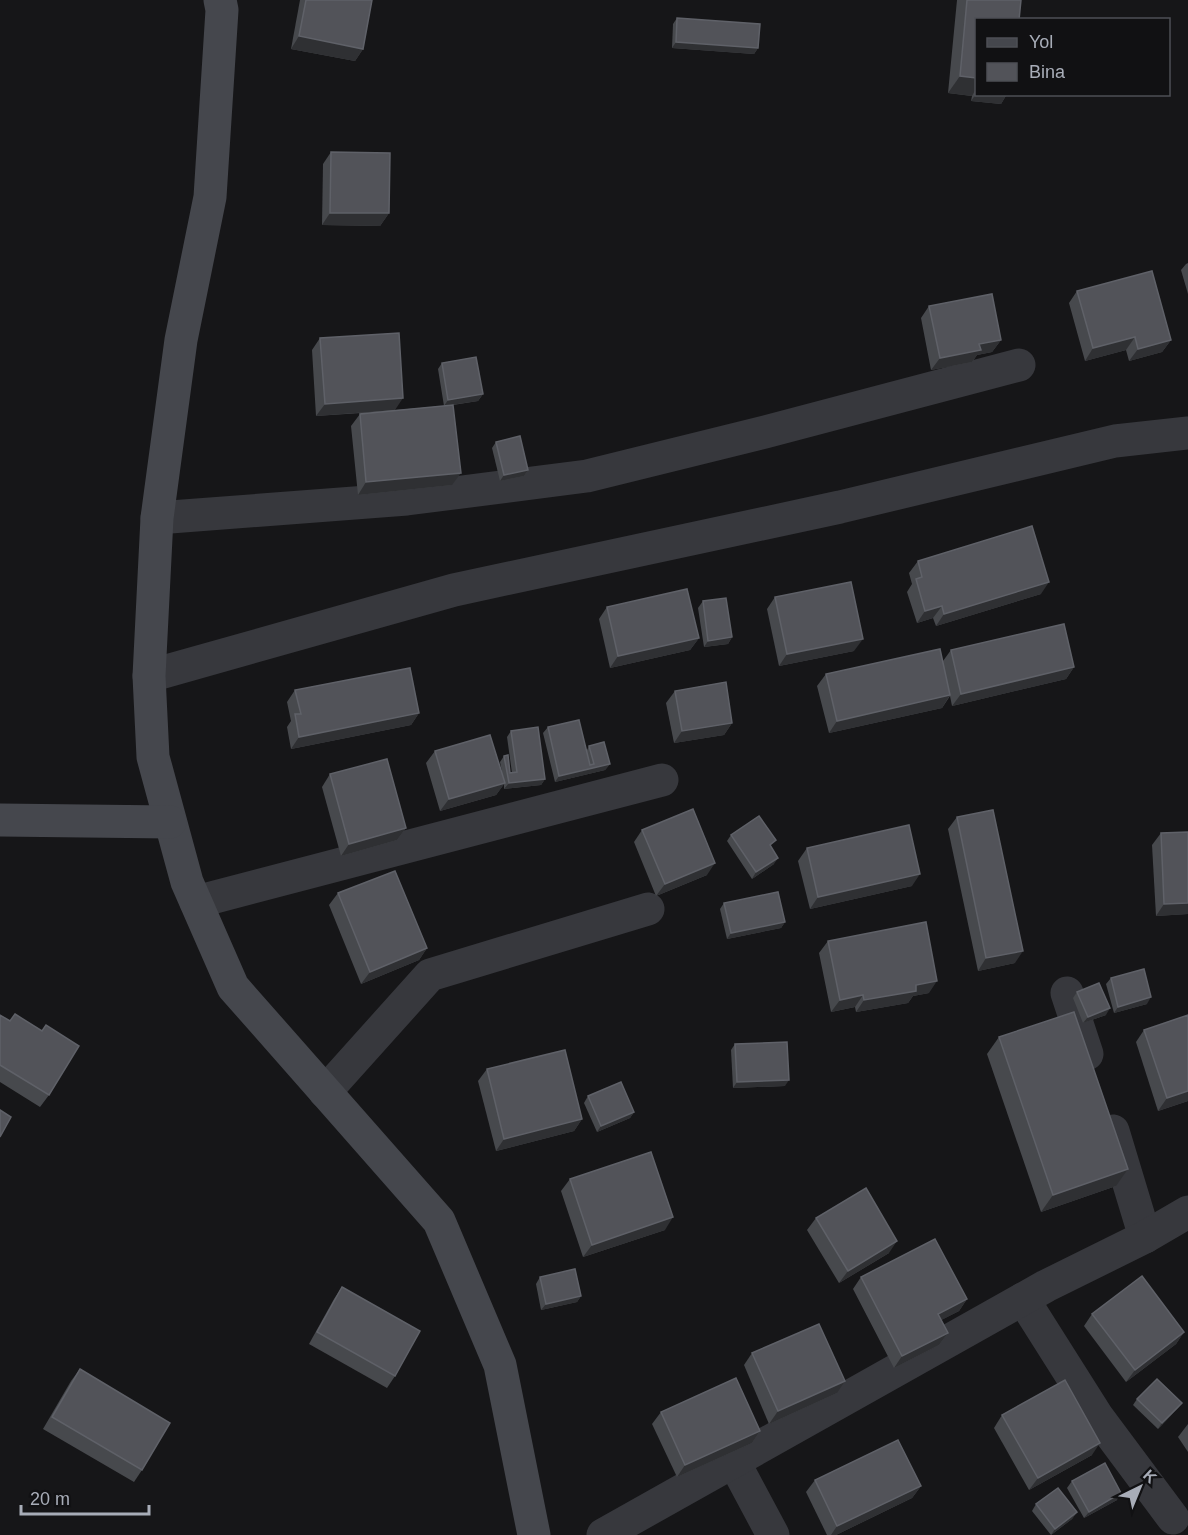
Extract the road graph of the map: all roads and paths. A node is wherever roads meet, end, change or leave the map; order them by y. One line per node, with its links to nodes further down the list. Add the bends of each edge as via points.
1 (220, 0): 4 (street, via 210,197 181,340)
2 (1020, 365): 4 (street, via 587,476 407,499)
3 (1188, 433): 5 (street, via 1115,441 840,507 454,590)
4 (158, 518): 5 (street)
5 (149, 676): 8 (street, via 153,757)
6 (662, 780): 9 (street)
7 (0, 820): 8 (street)
8 (170, 822): 9 (street)
9 (196, 902): 12 (street, via 232,987)
10 (648, 909): 12 (street, via 430,975)
11 (1067, 993): 14 (street)
12 (325, 1092): 18 (street, via 439,1221 500,1365)
13 (1188, 1212): 14 (street)
14 (1145, 1237): 15 (street)
15 (1023, 1299): 16 (street); 17 (street, via 1097,1416)
16 (734, 1462): 19 (street); 20 (street)
17 (1173, 1518)
18 (534, 1535)
19 (603, 1535)
20 (773, 1535)

